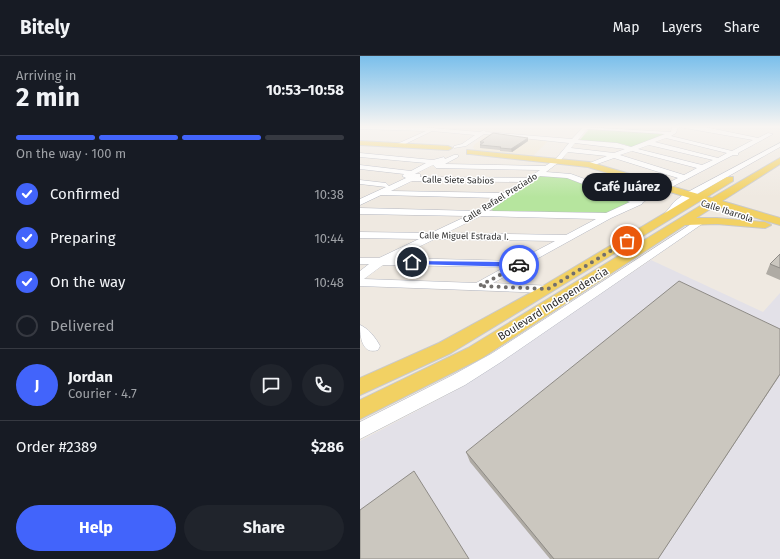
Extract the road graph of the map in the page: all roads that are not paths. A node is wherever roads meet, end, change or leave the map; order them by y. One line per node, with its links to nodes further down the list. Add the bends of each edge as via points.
1 (447, 150): 15 (main road); 20 (street)
2 (469, 150): 15 (main road)
3 (474, 150): 19 (main road, Calle Ibarrola)
4 (567, 150): 19 (street, Calle Rafael Preciado)
5 (575, 150): 16 (street)
6 (629, 150): 16 (street)
7 (639, 150): 24 (street)
8 (682, 150): 17 (street)
9 (724, 150): 13 (street)
10 (743, 150): 13 (street)
11 (767, 150): 36 (street, via 751,157)
12 (780, 150): 36 (main road, Boulevard Independencia)
13 (737, 154): 17 (street)
14 (360, 155): 20 (street)
15 (456, 156): 20 (street)
16 (615, 156): 21 (street); 27 (street)
17 (719, 160): 24 (street)
18 (780, 160): 32 (main road, Boulevard Independencia)
19 (556, 161): 21 (main road, Calle Ibarrola); 23 (street, Calle Rafael Preciado)
20 (436, 164): 23 (street); 26 (street)
21 (590, 165): 31 (main road, Calle Ibarrola)
22 (360, 167): 26 (street, Calle Siete Sabios)
23 (548, 168): 25 (street, Calle Rafael Preciado)
24 (704, 168): 27 (street)
25 (540, 174): 28 (street, Calle Rafael Preciado); 38 (street, via 568,176)
26 (411, 176): 28 (street, Calle Siete Sabios); 30 (street); 33 (street)
27 (686, 178): 31 (street)
28 (530, 180): 34 (street, Calle Rafael Preciado)
29 (360, 182): 30 (street)
30 (386, 185): 35 (street)
31 (664, 189): 36 (main road, Calle Ibarrola); 38 (street)
32 (731, 192): 36 (main road, Boulevard Independencia); 41 (main road)
33 (379, 193): 34 (street); 37 (street)
34 (507, 196): 40 (street, Calle Rafael Preciado)
35 (360, 197)
36 (699, 199): 41 (main road, Calle Ibarrola); 43 (main road, Boulevard Independencia); 44 (main road, Calle Ibarrola); 54 (main road, Boulevard Independencia)
37 (360, 202)
38 (639, 202): 42 (street)
39 (360, 211): 40 (street)
40 (478, 214): 42 (street); 46 (street, Calle Rafael Preciado)
41 (754, 214): 44 (main road, Calle Ibarrola)
42 (608, 216): 47 (street)
43 (691, 222): 44 (main road); 58 (main road, Boulevard Independencia, via 475,353); 59 (street, via 496,358)
44 (778, 225)
45 (360, 235): 46 (street, Calle Miguel Estrada I.)
46 (436, 235): 47 (street, Calle Miguel Estrada I.); 49 (street, Calle Rafael Preciado)
47 (567, 238): 50 (street)
48 (360, 261): 49 (street)
49 (380, 262): 50 (street); 51 (street, Calle Rafael Preciado)
50 (521, 264): 53 (street)
51 (360, 276)
52 (360, 282): 53 (street)
53 (479, 286): 54 (street)
54 (548, 289): 57 (main road, Boulevard Independencia, via 445,348)
55 (360, 330): 56 (street)
56 (373, 346)
57 (360, 387)
58 (360, 410)
59 (360, 431)

